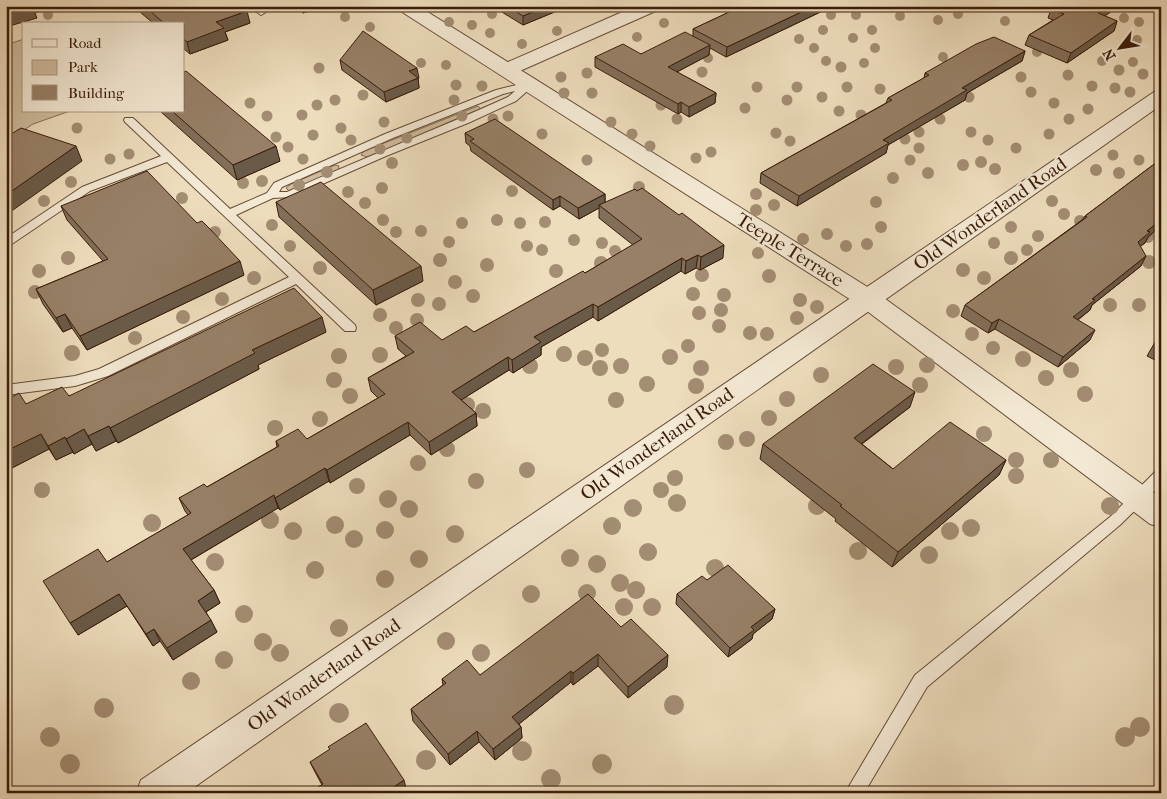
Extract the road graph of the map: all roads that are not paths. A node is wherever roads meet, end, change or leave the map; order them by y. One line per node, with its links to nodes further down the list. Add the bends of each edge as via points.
1 (252, 6): 4 (lane)
2 (405, 6): 5 (street, Teeple Terrace)
3 (652, 6): 5 (street)
4 (261, 12)
5 (506, 70): 6 (street, Teeple Terrace)
6 (528, 86): 9 (lane, via 500,92); 11 (lane, via 512,99); 16 (street, Teeple Terrace)
7 (1161, 96): 16 (street, Old Wonderland Road)
8 (129, 120): 10 (lane)
9 (344, 155): 11 (lane); 12 (lane, via 278,185)
10 (167, 158): 13 (lane); 14 (lane, via 86,189)
11 (357, 165): 12 (lane, via 289,196)
12 (271, 195): 13 (lane)
13 (228, 214): 15 (lane)
14 (6, 244)
15 (295, 279): 17 (lane); 18 (lane, via 103,373 75,381)
16 (868, 299): 20 (street, Teeple Terrace); 21 (street, Old Wonderland Road)
17 (350, 328)
18 (6, 390)
19 (1161, 475): 20 (lane)
20 (1150, 507): 22 (lane, via 1115,521 921,681)
21 (154, 793)
22 (854, 793)

